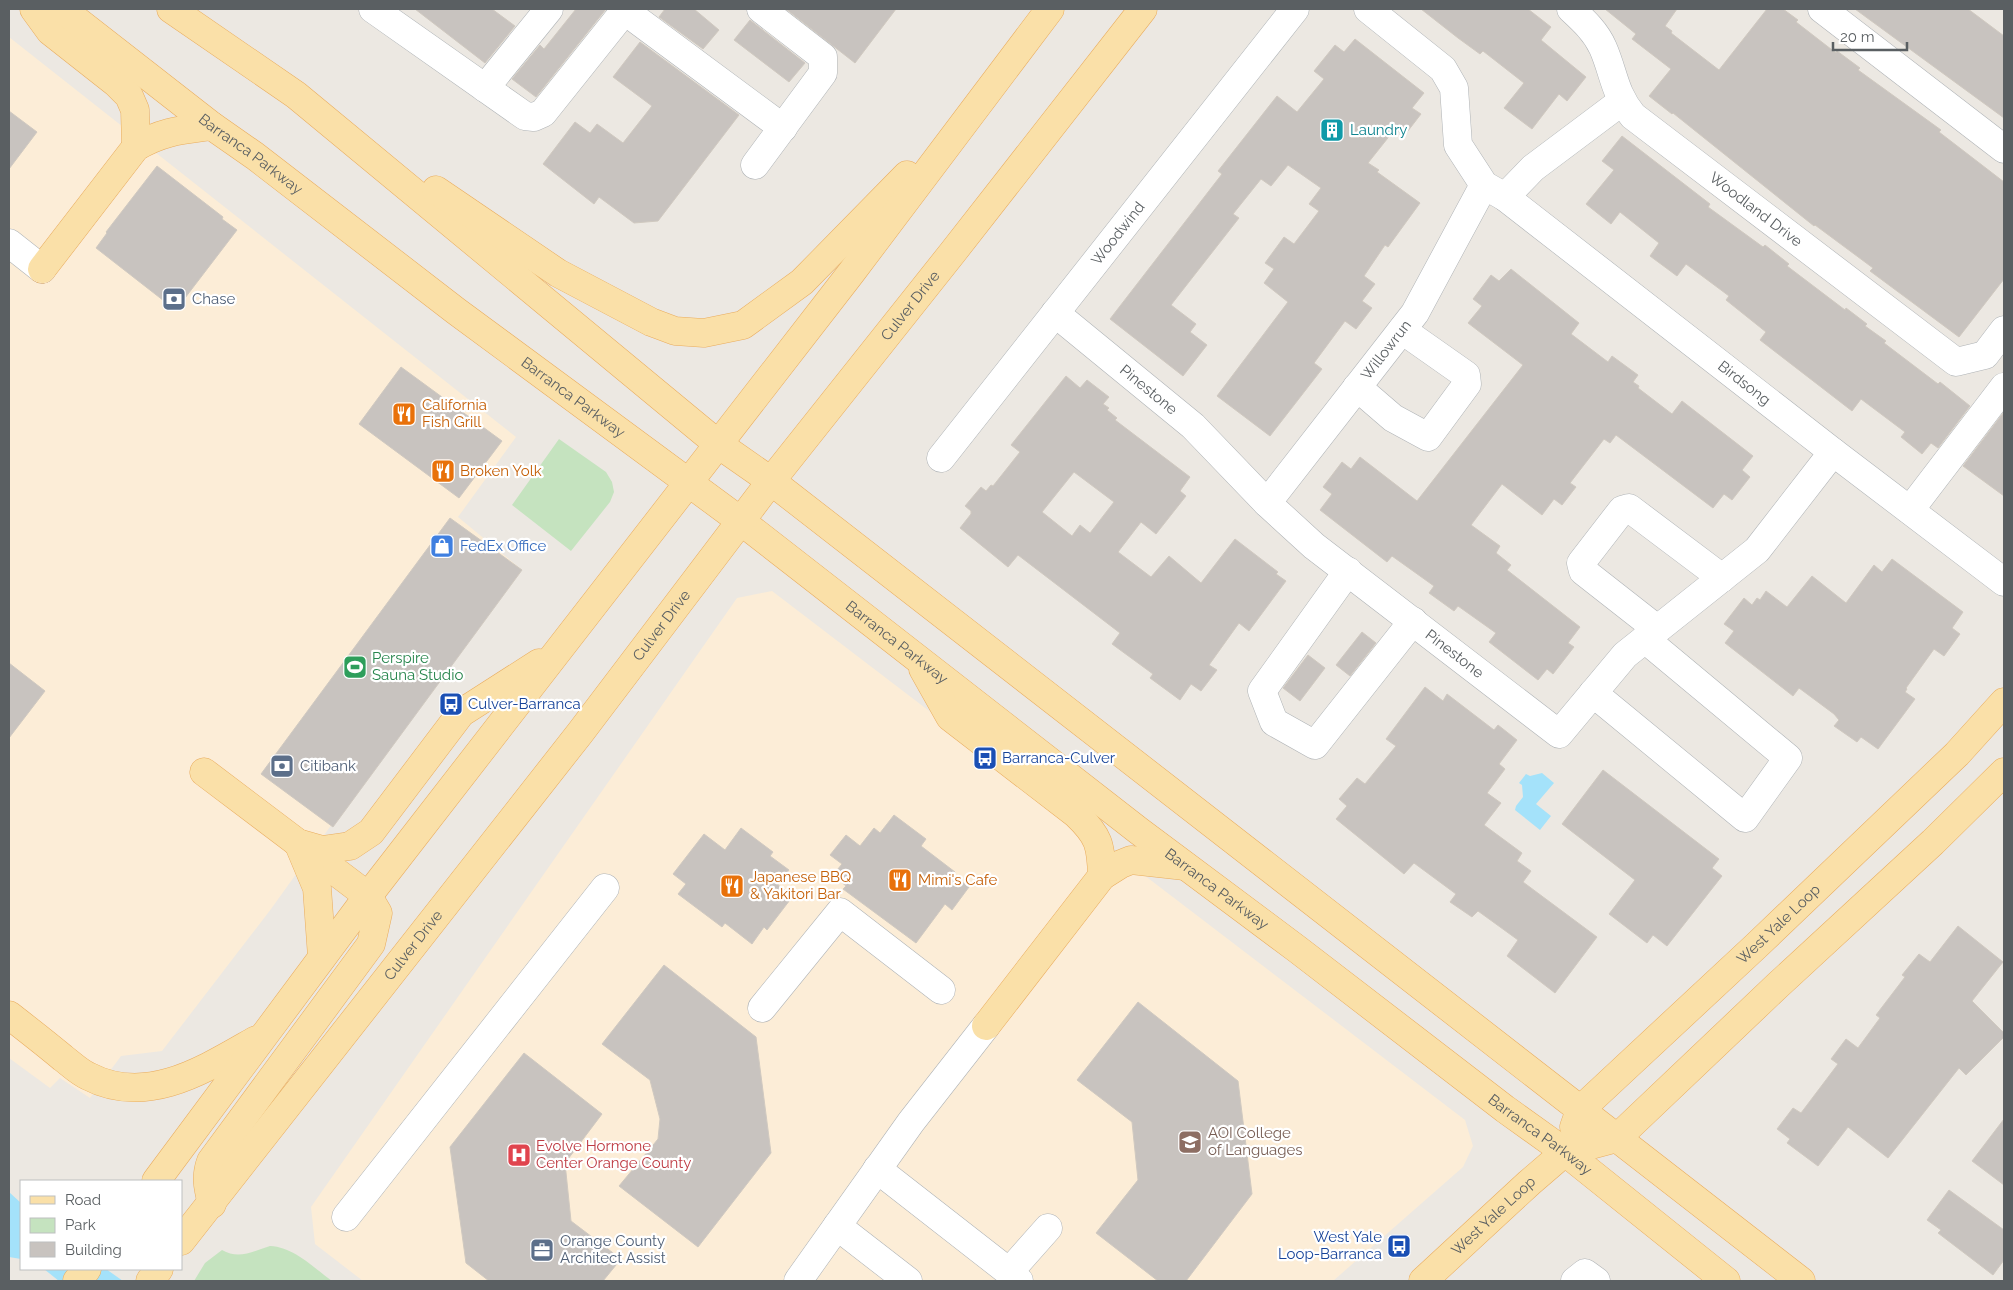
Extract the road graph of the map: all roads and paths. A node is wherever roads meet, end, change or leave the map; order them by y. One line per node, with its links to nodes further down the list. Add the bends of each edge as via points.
1 (34, 9): 20 (main road, via 50,31 129,96 135,110)
2 (62, 9): 18 (main road, Barranca Parkway)
3 (171, 9): 15 (main road)
4 (373, 9): 14 (street)
5 (549, 9): 14 (street)
6 (761, 9): 19 (street, via 823,56 823,73)
7 (1050, 9): 16 (main road)
8 (1143, 9): 34 (main road, Culver Drive)
9 (1295, 9): 26 (street, Woodwind)
10 (1368, 9): 23 (street, via 1443,68 1454,88 1458,145)
11 (1571, 9): 17 (street, Woodland Drive, via 1590,26 1603,47)
12 (1822, 9): 21 (street)
13 (626, 10): 14 (street, via 543,113 534,118 524,116); 19 (street)
14 (485, 88)
15 (296, 95): 16 (main road, via 558,273 651,322 675,331 704,333 743,325 802,282); 31 (main road)
16 (983, 97): 31 (main road)
17 (1622, 102): 23 (street, Willowrun, via 1533,168); 28 (street, Woodland Drive, via 1632,116 1956,362 1985,355)
18 (212, 126): 20 (main road, via 172,131 154,136); 35 (main road, Barranca Parkway)
19 (783, 128): 22 (street)
20 (136, 147): 25 (main road)
21 (2004, 149)
22 (755, 165)
23 (1494, 191): 27 (street, Willowrun); 32 (street, Birdsong)
24 (9, 243): 25 (street)
25 (42, 269)
26 (1055, 313): 33 (street, Woodwind); 36 (street, Pinestone, via 1193,426)
27 (1402, 330): 29 (street, Willowrun); 29 (street, via 1466,375 1467,384 1428,437 1393,418)
28 (2004, 330)
29 (1357, 387): 36 (street, Willowrun)
30 (2004, 387): 37 (street)
31 (718, 444): 34 (main road); 35 (main road)
32 (1833, 452): 37 (street, Birdsong); 40 (street, Pinestone, via 1758,550)
33 (941, 458)
34 (771, 481): 38 (main road, Culver Drive); 61 (main road)
35 (687, 483): 38 (main road, Barranca Parkway); 44 (main road)
36 (1267, 503): 39 (street, Pinestone)
37 (1910, 510): 41 (street, Birdsong)
38 (742, 522): 45 (main road, Barranca Parkway); 66 (main road, Culver Drive)
39 (1348, 572): 42 (street, Pinestone); 42 (street, via 1262,691 1274,722 1315,745)
40 (1722, 578): 43 (street, Pinestone); 43 (street, via 1629,508 1622,510 1581,562 1583,572)
41 (2004, 582)
42 (1412, 621): 46 (street, Pinestone, via 1560,734)
43 (1651, 634): 46 (street, Pinestone, via 1625,654); 46 (street, via 1788,758 1745,818)
44 (557, 651): 50 (main road, via 461,713 371,832 350,846 326,850); 54 (main road)
45 (918, 659): 51 (main road, Barranca Parkway); 52 (main road, via 950,717 1091,829 1102,850)
46 (1593, 693)
47 (2004, 702): 61 (main road, West Yale Loop, via 1957,754)
48 (204, 772): 50 (main road)
49 (2004, 772): 62 (main road, West Yale Loop)
50 (298, 843): 54 (main road); 55 (main road, via 317,888)
51 (1186, 866): 52 (main road, via 1131,860); 63 (main road, Barranca Parkway)
52 (1102, 876): 59 (main road)
53 (605, 888): 67 (street)
54 (368, 896): 55 (main road); 66 (main road, via 378,913 371,944 211,1161 207,1186)
55 (322, 957): 60 (main road)
56 (941, 990): 57 (street, via 840,912)
57 (762, 1008)
58 (9, 1015): 60 (main road, via 87,1076 134,1089 155,1087 200,1072)
59 (986, 1026): 64 (street)
60 (266, 1034): 65 (main road)
61 (1580, 1110): 62 (main road); 63 (main road, West Yale Loop)
62 (1617, 1138): 63 (main road, West Yale Loop); 82 (main road)
63 (1565, 1152): 78 (main road, West Yale Loop); 81 (main road, Barranca Parkway)
64 (878, 1169): 68 (street); 73 (street)
65 (157, 1180)
66 (212, 1204): 70 (main road, Culver Drive)
67 (346, 1217)
68 (837, 1226): 76 (street); 77 (street)
69 (1048, 1228): 73 (street)
70 (184, 1237)
71 (86, 1270): 74 (main road)
72 (158, 1270): 75 (main road)
73 (1014, 1277)
74 (77, 1281)
75 (150, 1281)
76 (798, 1281)
77 (908, 1281)
78 (1423, 1281)
79 (1575, 1281): 80 (street, via 1585,1273)
80 (1596, 1281)
81 (1726, 1281)
82 (1801, 1281)

